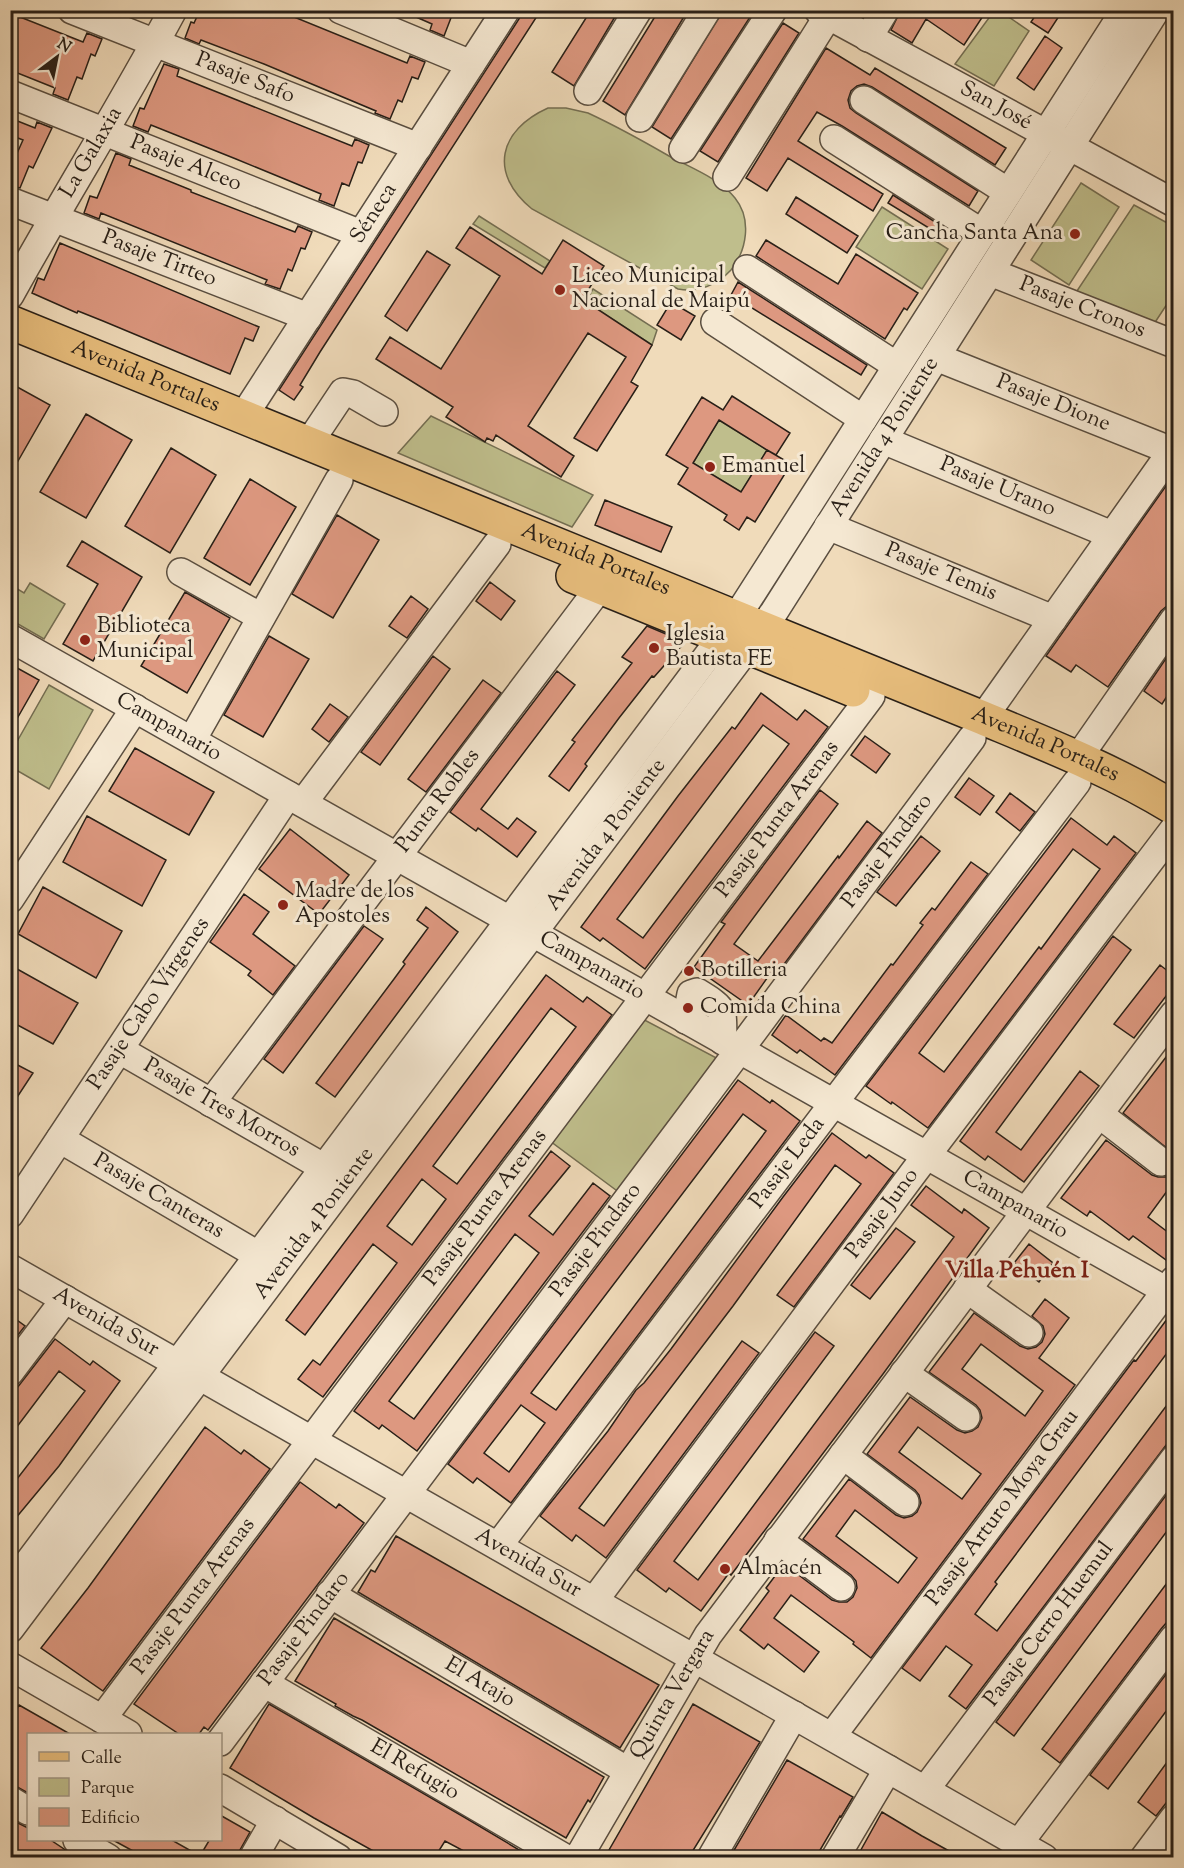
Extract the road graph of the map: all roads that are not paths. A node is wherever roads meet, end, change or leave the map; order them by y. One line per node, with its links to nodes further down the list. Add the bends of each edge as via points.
1 (72, 10): 13 (street, Pasaje Safo)
2 (173, 10): 13 (street, La Galaxia)
3 (340, 10): 14 (street)
4 (506, 10): 14 (street, Séneca)
5 (638, 10): 15 (street)
6 (706, 10): 18 (street)
7 (773, 10): 24 (street)
8 (885, 10): 12 (street)
9 (1125, 10): 20 (street, Avenida 4 Poniente)
10 (1156, 10): 22 (street, Avenida 4 Poniente)
11 (823, 13): 12 (street, San José); 25 (street)
12 (868, 38): 20 (street, San José)
13 (155, 44): 19 (street, La Galaxia); 23 (street, Pasaje Safo)
14 (471, 64): 23 (street, Séneca)
15 (588, 91)
16 (10, 94): 19 (street, Pasaje Alceo)
17 (864, 100): 26 (street)
18 (640, 118)
19 (105, 131): 29 (street, La Galaxia); 31 (street, Pasaje Alceo)
20 (1046, 133): 22 (street, San José); 26 (street, Avenida 4 Poniente)
21 (834, 140): 30 (street)
22 (1069, 146): 27 (street, San José); 33 (street, Avenida 4 Poniente)
23 (418, 147): 31 (street, Séneca)
24 (683, 149)
25 (727, 177)
26 (1008, 192): 30 (street, Avenida 4 Poniente)
27 (1170, 195)
28 (10, 201): 29 (street, Pasaje Tirteo)
29 (52, 218): 34 (street, La Galaxia); 35 (street, Pasaje Tirteo)
30 (982, 232): 41 (street, Avenida 4 Poniente)
31 (362, 234): 35 (street, Séneca)
32 (747, 269): 41 (street)
33 (990, 272): 38 (street, Pasaje Cronos); 40 (street, Avenida 4 Poniente)
34 (10, 295)
35 (308, 317): 43 (street, Séneca)
36 (10, 322): 43 (main road, Avenida Portales)
37 (715, 322): 44 (street)
38 (1173, 344)
39 (10, 346): 48 (main road, Avenida Portales)
40 (936, 357): 45 (street, Avenida 4 Poniente); 47 (street, Pasaje Dione)
41 (897, 366): 44 (street, Avenida 4 Poniente)
42 (384, 412): 46 (street, via 343,392)
43 (243, 417): 46 (main road, Avenida Portales)
44 (863, 418): 57 (street, Avenida 4 Poniente)
45 (883, 441): 49 (street, Avenida 4 Poniente); 50 (street, Pasaje Urano)
46 (309, 443): 57 (main road, Avenida Portales)
47 (1173, 449): 50 (street, Pasaje Pindaro)
48 (339, 480): 51 (main road, Avenida Portales); 54 (street)
49 (828, 526): 55 (street, Pasaje Temis); 57 (street, Avenida 4 Poniente)
50 (1112, 535): 55 (street, Pasaje Pindaro)
51 (497, 544): 53 (main road, Avenida Portales); 64 (street, Pasaje Cabo Vírgenes)
52 (181, 572): 54 (street)
53 (600, 587): 57 (main road, Avenida Portales); 66 (street, Punta Robles)
54 (261, 617): 62 (street)
55 (1053, 620): 61 (street, Pasaje Pindaro)
56 (1173, 620): 63 (street, Pasaje Leda)
57 (742, 633): 59 (main road, Avenida Portales); 61 (main road, Avenida Portales); 68 (street, Avenida 4 Poniente); 69 (street, Avenida 4 Poniente)
58 (10, 638): 60 (street, Campanario)
59 (871, 696): 61 (main road, Avenida Portales); 70 (street, Pasaje Punta Arenas)
60 (135, 708): 62 (street, Campanario); 67 (street)
61 (978, 728): 63 (main road, Avenida Portales); 72 (street, Pasaje Pindaro)
62 (192, 740): 64 (street, Campanario)
63 (1077, 770): 65 (main road, Avenida Portales); 75 (street, Pasaje Leda)
64 (295, 799): 66 (street, Campanario); 73 (street, Pasaje Cabo Vírgenes)
65 (1172, 812): 78 (street, Pasaje Juno)
66 (397, 857): 68 (street, Campanario); 74 (street, Punta Robles)
67 (10, 899)
68 (509, 920): 69 (street, Campanario); 80 (street, Avenida 4 Poniente)
69 (533, 934): 70 (street, Campanario); 89 (street, Avenida 4 Poniente)
70 (645, 997): 72 (street, Campanario); 93 (street, Pasaje Punta Arenas)
71 (1169, 1029): 76 (street, Quinta Vergara)
72 (732, 1046): 75 (street, Campanario); 96 (street, Pasaje Pindaro)
73 (120, 1050): 74 (street, Pasaje Tres Morros); 77 (street, Pasaje Cabo Vírgenes)
74 (211, 1103): 80 (street, Pasaje Tres Morros)
75 (834, 1103): 78 (street, Campanario); 99 (street, Pasaje Leda)
76 (1099, 1114): 79 (street); 81 (street, Quinta Vergara)
77 (60, 1139): 82 (street, Pasaje Cabo Vírgenes); 83 (street, Pasaje Canteras)
78 (927, 1156): 81 (street, Campanario); 103 (street, Pasaje Juno)
79 (1161, 1162)
80 (323, 1167): 83 (street, Avenida 4 Poniente)
81 (1025, 1212): 85 (street, Quinta Vergara); 86 (street, Campanario)
82 (10, 1214)
83 (258, 1255): 89 (street, Avenida 4 Poniente)
84 (10, 1268): 87 (street, Avenida Sur)
85 (968, 1289): 88 (street); 91 (street, Quinta Vergara)
86 (1171, 1289): 112 (street, Pasaje Arturo Moya Grau)
87 (65, 1299): 89 (street, Avenida Sur); 90 (street)
88 (1029, 1334)
89 (188, 1369): 93 (street, Avenida Sur); 100 (street, Avenida 4 Poniente); 104 (street, Avenida 4 Poniente)
90 (10, 1372)
91 (904, 1372): 92 (street); 94 (street, Quinta Vergara)
92 (966, 1417)
93 (311, 1439): 96 (street, Avenida Sur); 110 (street, Pasaje Punta Arenas)
94 (843, 1455): 97 (street); 98 (street, Quinta Vergara)
95 (1173, 1459): 117 (street, Pasaje Cerro Huemul)
96 (405, 1493): 99 (street, Avenida Sur); 102 (street, Pasaje Pindaro)
97 (905, 1502)
98 (778, 1540): 101 (street); 106 (street, Quinta Vergara)
99 (498, 1546): 103 (street, Avenida Sur)
100 (10, 1587)
101 (841, 1587)
102 (330, 1594): 108 (street, Pasaje Pindaro); 115 (street, El Atajo)
103 (594, 1601): 106 (street, Avenida Sur)
104 (10, 1629)
105 (1173, 1638): 123 (street)
106 (694, 1658): 109 (street, Avenida Sur); 115 (street, Quinta Vergara)
107 (10, 1666): 110 (street)
108 (264, 1683): 113 (street, Pasaje Pindaro); 127 (street, El Refugio)
109 (794, 1715): 112 (street, Avenida Sur); 129 (street)
110 (102, 1719): 111 (street)
111 (126, 1733)
112 (832, 1736): 114 (street, Avenida Sur)
113 (222, 1739)
114 (888, 1768): 117 (street, Avenida Sur); 130 (street)
115 (628, 1771): 128 (street, Quinta Vergara)
116 (222, 1789): 121 (street)
117 (925, 1790): 123 (street, Avenida Sur)
118 (10, 1800): 119 (street)
119 (27, 1810)
120 (1173, 1818): 132 (street)
121 (275, 1820): 125 (street); 126 (street)
122 (80, 1841): 124 (street)
123 (1019, 1843): 131 (street, Avenida Sur)
124 (108, 1857)
125 (254, 1857)
126 (338, 1857)
127 (565, 1857)
128 (579, 1857)
129 (711, 1857)
130 (835, 1857)
131 (1044, 1857)
132 (1144, 1857)

